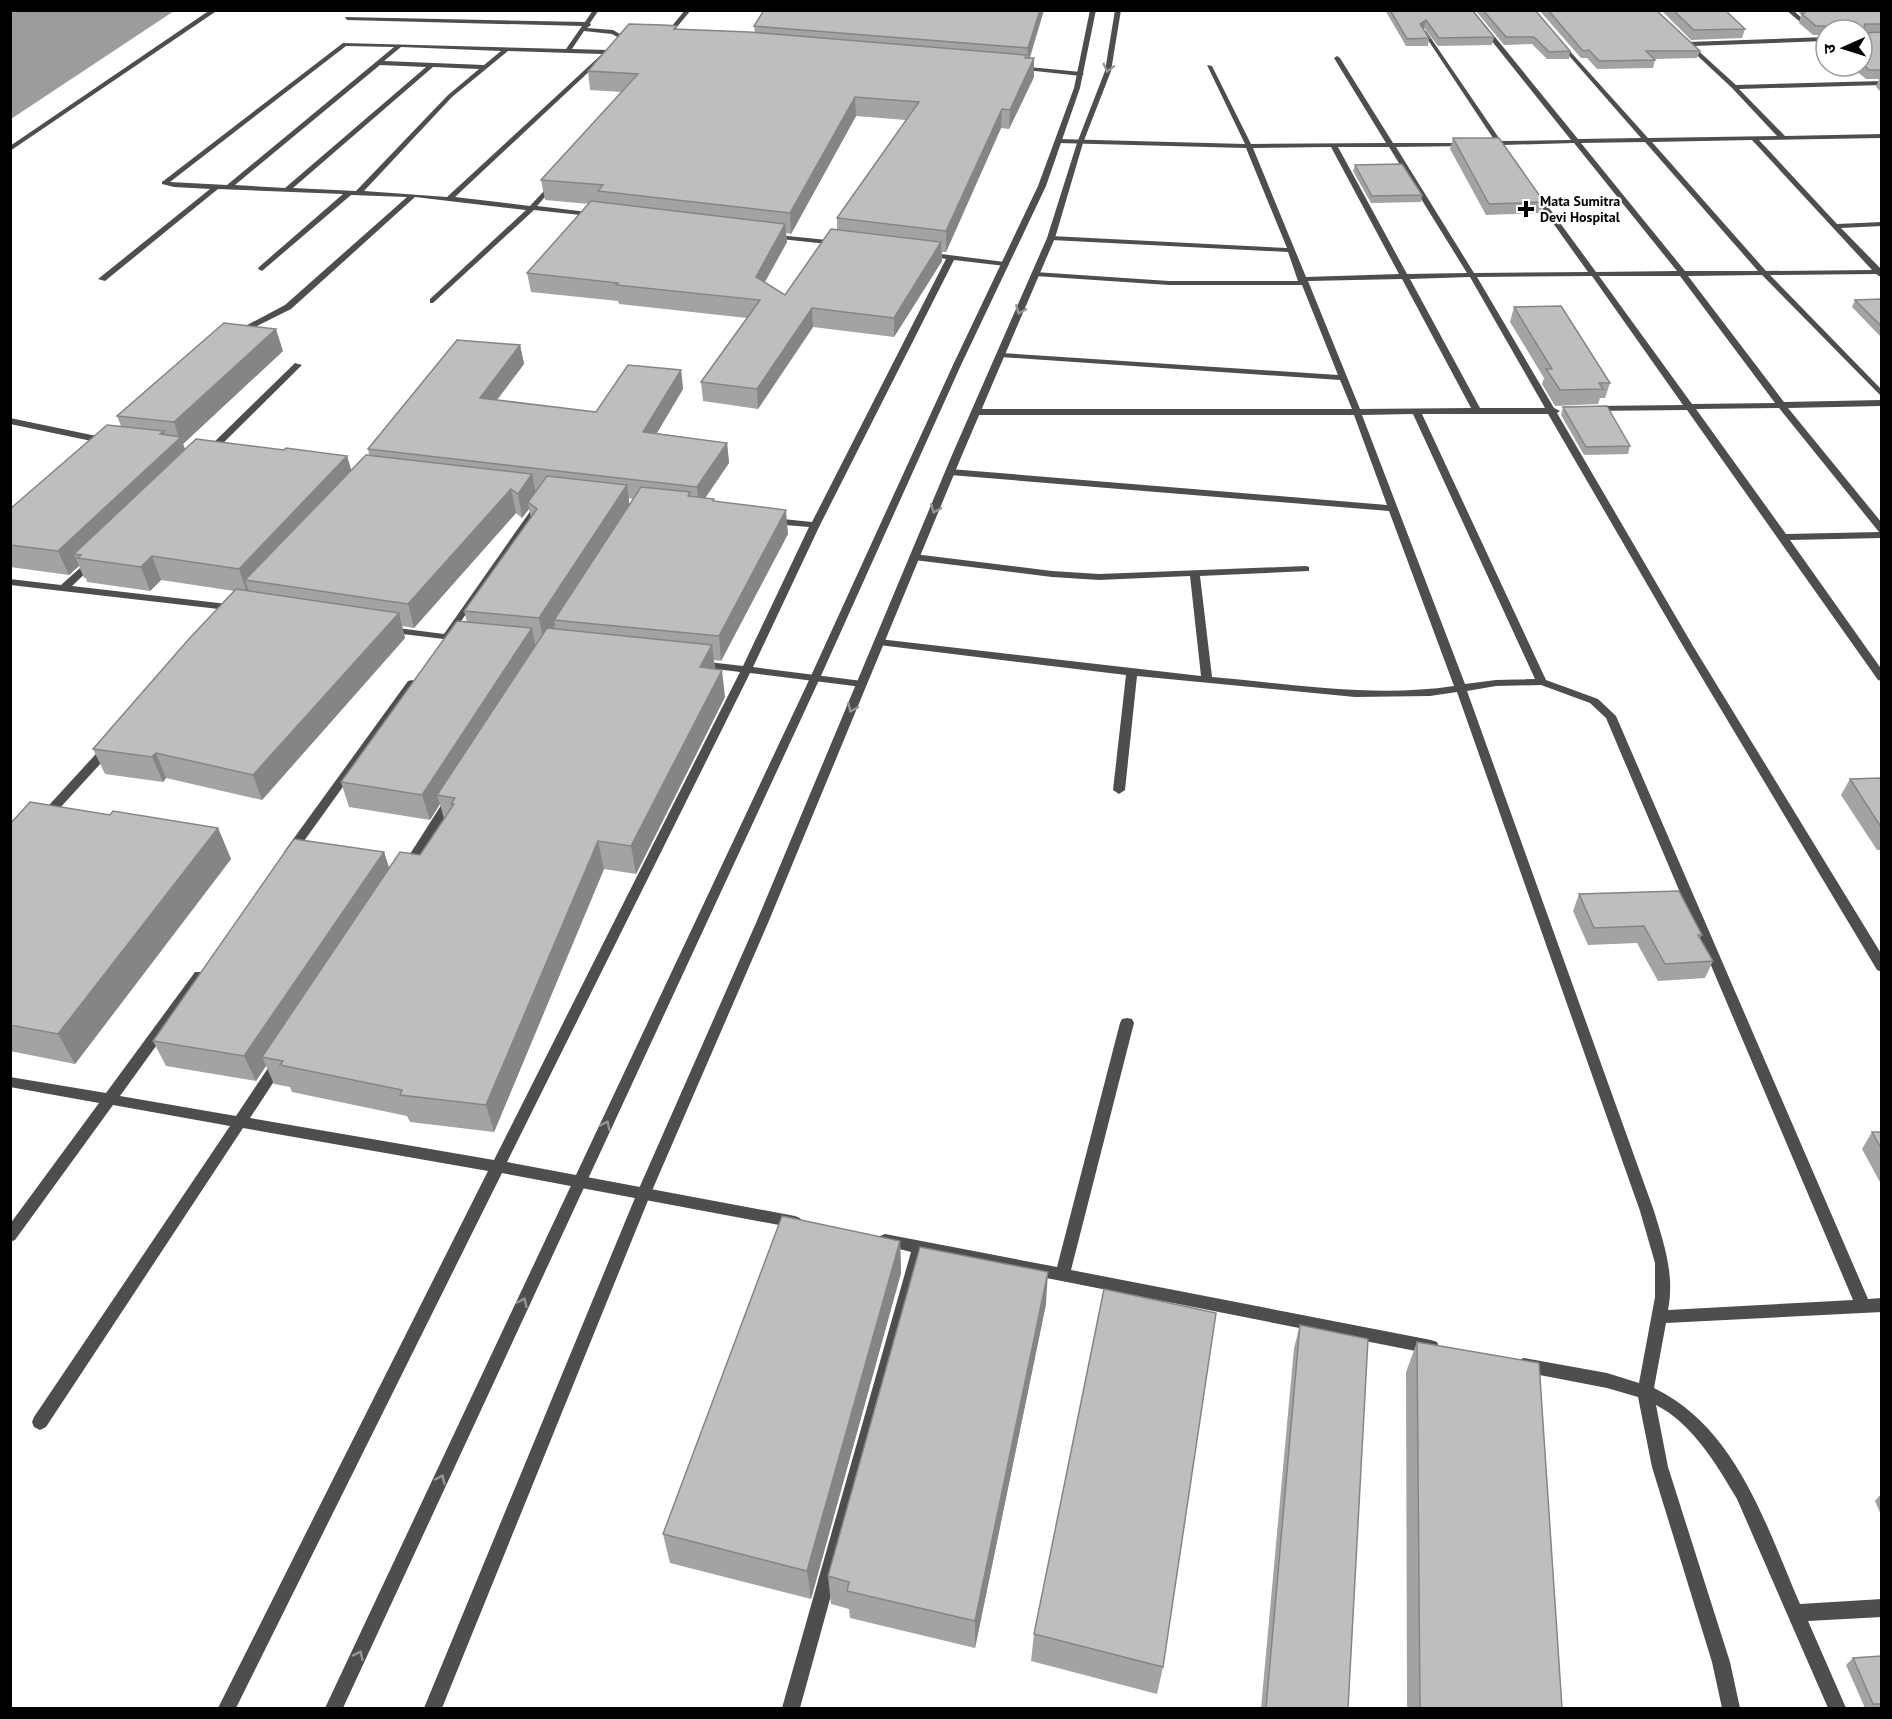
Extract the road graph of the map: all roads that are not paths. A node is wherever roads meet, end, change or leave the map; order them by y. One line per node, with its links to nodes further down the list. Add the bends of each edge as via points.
1 (215, 10): 44 (street)
2 (596, 10): 10 (street)
3 (688, 10): 16 (street)
4 (1093, 10): 30 (street)
5 (1118, 10): 38 (street, one-way to 38, via 1108,71)
6 (1470, 10): 40 (street)
7 (1789, 10): 9 (street)
8 (347, 18): 10 (street)
9 (1801, 20)
10 (586, 26): 19 (street, via 613,32); 23 (street)
11 (1424, 32): 39 (street)
12 (1555, 37): 37 (street)
13 (636, 38): 19 (street)
14 (1682, 38): 20 (street)
15 (655, 39): 16 (street)
16 (665, 39): 18 (street)
17 (1814, 39): 20 (street)
18 (677, 40)
19 (614, 44): 23 (street); 53 (street)
20 (1689, 44): 32 (street)
21 (400, 45): 22 (street); 25 (street); 48 (street, via 343,45 164,183)
22 (507, 49): 23 (street); 28 (street)
23 (568, 51)
24 (1337, 58): 43 (street)
25 (380, 63): 26 (street); 49 (street)
26 (431, 65): 28 (street); 50 (street)
27 (1209, 66): 41 (street)
28 (486, 67): 51 (street, via 450,96)
29 (1009, 68): 30 (street)
30 (1081, 74): 36 (street)
31 (1881, 83): 32 (street)
32 (1734, 87): 34 (street)
33 (1881, 136): 34 (street)
34 (1783, 138): 35 (street)
35 (1754, 139): 37 (street); 57 (street)
36 (1058, 141): 38 (street); 62 (street, via 1042,186)
37 (1647, 142): 40 (street); 64 (street)
38 (1080, 143): 41 (street); 59 (street)
39 (1499, 143): 40 (street); 43 (street); 45 (street)
40 (1577, 143): 65 (street)
41 (1249, 146): 42 (street); 61 (street)
42 (1334, 146): 43 (street); 70 (street)
43 (1394, 146): 69 (street)
44 (10, 149)
45 (1506, 152)
46 (561, 173): 54 (street)
47 (1527, 180): 68 (street)
48 (216, 187): 49 (street); 71 (street)
49 (229, 187): 50 (street)
50 (288, 189): 51 (street)
51 (355, 192): 52 (street); 63 (street)
52 (413, 195): 53 (street); 74 (street, via 288,307)
53 (450, 198): 54 (street)
54 (532, 207): 55 (street); 73 (street)
55 (610, 216)
56 (1881, 224): 57 (street)
57 (1835, 226): 66 (street)
58 (768, 235): 60 (street)
59 (1052, 238): 61 (street); 67 (street)
60 (848, 245)
61 (1289, 250): 72 (street)
62 (1005, 264): 100 (street, via 945,256); 121 (street)
63 (262, 269)
64 (1763, 272): 65 (street); 66 (street); 78 (street)
65 (1682, 273): 68 (street); 80 (street)
66 (1880, 273)
67 (1035, 274): 72 (street, via 1169,282); 75 (street, one-way to 75)
68 (1595, 274): 69 (street); 81 (street)
69 (1472, 275): 70 (street); 86 (street)
70 (1403, 277): 72 (street); 85 (street)
71 (102, 279)
72 (1302, 281): 77 (street)
73 (433, 301)
74 (225, 343)
75 (1000, 355): 77 (street); 87 (street)
76 (298, 365): 93 (street)
77 (1344, 378): 88 (street)
78 (1881, 395)
79 (1881, 403): 80 (street)
80 (1781, 405): 81 (street); 101 (street)
81 (1689, 406): 83 (street); 103 (street)
82 (1563, 410): 86 (street)
83 (1585, 410)
84 (1416, 411): 85 (street); 88 (street); 124 (street)
85 (1477, 411): 86 (street)
86 (1552, 411): 134 (street)
87 (976, 412): 88 (street); 96 (street)
88 (1357, 412): 98 (street)
89 (10, 421): 91 (street)
90 (118, 439): 91 (street)
91 (108, 442): 92 (street)
92 (100, 449)
93 (207, 454): 94 (street); 95 (street)
94 (218, 455)
95 (197, 457)
96 (950, 472): 98 (street); 105 (street, one-way to 105)
97 (547, 494): 113 (street)
98 (1392, 508): 126 (street)
99 (768, 520): 100 (street)
100 (814, 525): 118 (street)
101 (1881, 530)
102 (1881, 535): 103 (street)
103 (1783, 537): 115 (street)
104 (98, 557): 109 (street)
105 (915, 557): 107 (street, via 1073,576); 114 (street)
106 (1306, 569): 107 (street)
107 (1195, 574): 123 (street)
108 (10, 582): 109 (street)
109 (64, 588): 110 (street)
110 (243, 608)
111 (374, 627): 113 (street)
112 (468, 640): 113 (street)
113 (441, 642)
114 (879, 642): 119 (street); 125 (street)
115 (1869, 660): 116 (street); 122 (street)
116 (1881, 660)
117 (689, 663): 118 (street)
118 (747, 669): 121 (street); 140 (street)
119 (1132, 672): 123 (street); 129 (street)
120 (417, 676): 131 (street)
121 (815, 678): 125 (street); 141 (street, one-way to 121)
122 (1881, 678)
123 (1207, 679): 126 (street, via 1355,694)
124 (1542, 682): 126 (street); 149 (street, via 1594,700 1611,716)
125 (862, 684): 142 (street, one-way to 142)
126 (1461, 689): 150 (street, via 1647,1211 1662,1263)
127 (113, 742): 130 (street)
128 (460, 787): 132 (street)
129 (1119, 790)
130 (34, 828)
131 (281, 865)
132 (402, 875)
133 (205, 968): 138 (street)
134 (1881, 968)
135 (1127, 1023): 147 (street)
136 (285, 1053): 139 (street)
137 (10, 1082): 138 (street)
138 (108, 1100): 139 (street); 144 (street)
139 (240, 1122): 140 (street); 154 (street)
140 (498, 1168): 141 (street); 157 (street)
141 (580, 1181): 142 (street); 158 (street, one-way to 141)
142 (644, 1193): 143 (street); 159 (street)
143 (805, 1224)
144 (10, 1236)
145 (874, 1238): 146 (street)
146 (920, 1247): 147 (street); 160 (street)
147 (1062, 1275): 151 (street)
148 (1881, 1305): 149 (street)
149 (1863, 1306): 150 (street)
150 (1659, 1317): 153 (street)
151 (1449, 1350)
152 (1508, 1362): 153 (street)
153 (1645, 1392): 156 (street, via 1680,1411 1725,1461); 161 (street, via 1660,1467 1721,1662)
154 (40, 1422)
155 (1881, 1608): 156 (street)
156 (1795, 1613): 162 (street)
157 (227, 1708)
158 (334, 1708)
159 (433, 1708)
160 (791, 1708)
161 (1731, 1708)
162 (1837, 1708)

